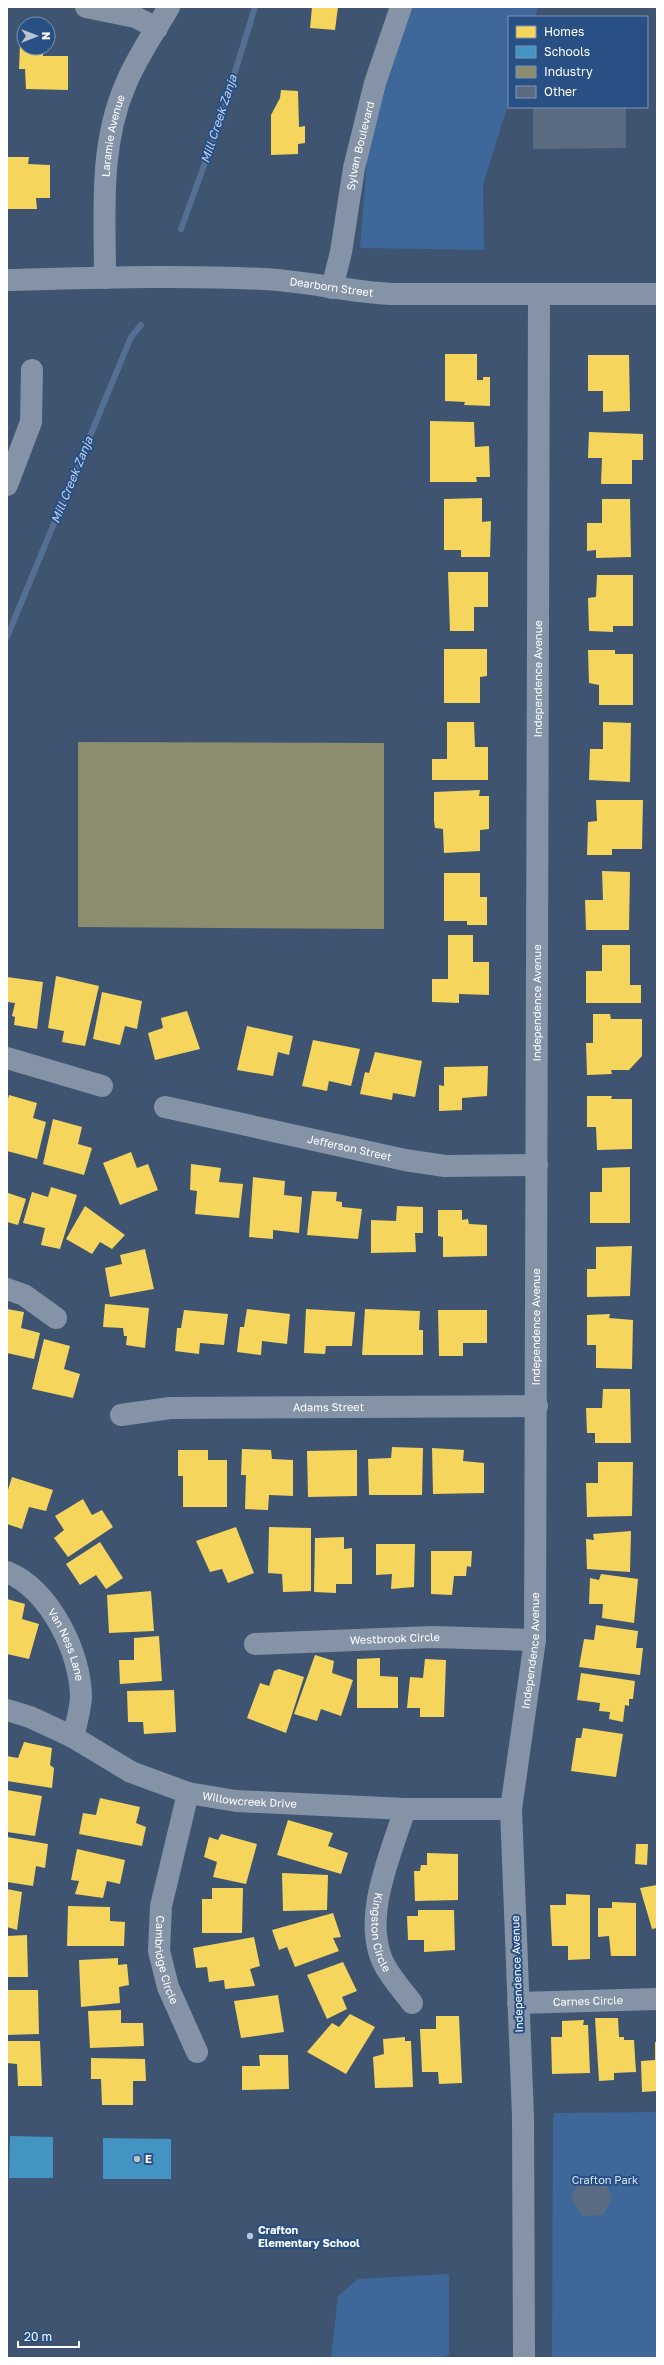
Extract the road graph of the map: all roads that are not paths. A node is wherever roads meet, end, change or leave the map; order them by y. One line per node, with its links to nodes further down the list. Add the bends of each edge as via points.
1 (86, 7): 4 (street, via 135,17)
2 (169, 7): 4 (street, Laramie Avenue)
3 (401, 7): 7 (street, Sylvan Boulevard, via 371,98 354,168 341,252)
4 (157, 28): 5 (street, Laramie Avenue, via 124,87 108,144 105,172)
5 (105, 278): 6 (street, Dearborn Street); 7 (street, Dearborn Street, via 262,279)
6 (7, 280)
7 (332, 288): 9 (street, Dearborn Street, via 392,294)
8 (657, 294): 9 (street, Dearborn Street)
9 (539, 295): 15 (street, Independence Avenue)
10 (32, 370): 11 (street, via 30,422)
11 (7, 485)
12 (7, 1058): 13 (street)
13 (102, 1086)
14 (165, 1107): 15 (street, Jefferson Street, via 405,1160 445,1166)
15 (537, 1165): 18 (street, Independence Avenue)
16 (7, 1289): 17 (street, via 24,1295)
17 (56, 1318)
18 (537, 1406): 19 (street, Adams Street, via 170,1408); 21 (street, Independence Avenue)
19 (121, 1415)
20 (7, 1572): 24 (street, Van Ness Lane, via 38,1594 56,1618 70,1644 79,1675 81,1699)
21 (535, 1640): 22 (street, Westbrook Circle, via 432,1637); 26 (street, Independence Avenue)
22 (255, 1644)
23 (7, 1710): 24 (street, Willowcreek Drive, via 30,1717)
24 (73, 1737): 25 (street, Willowcreek Drive, via 131,1772)
25 (188, 1793): 27 (street, Willowcreek Drive, via 236,1801); 31 (street, Cambridge Circle, via 161,1906 159,1951 168,1987)
26 (511, 1808): 27 (street, Willowcreek Drive); 30 (street, Independence Avenue)
27 (405, 1809): 29 (street, Kingston Circle, via 376,1901 376,1937 384,1965)
28 (657, 1999): 30 (street, Carnes Circle)
29 (412, 2003)
30 (518, 2003): 32 (street, Independence Avenue, via 523,2117)
31 (197, 2052)
32 (524, 2358)

